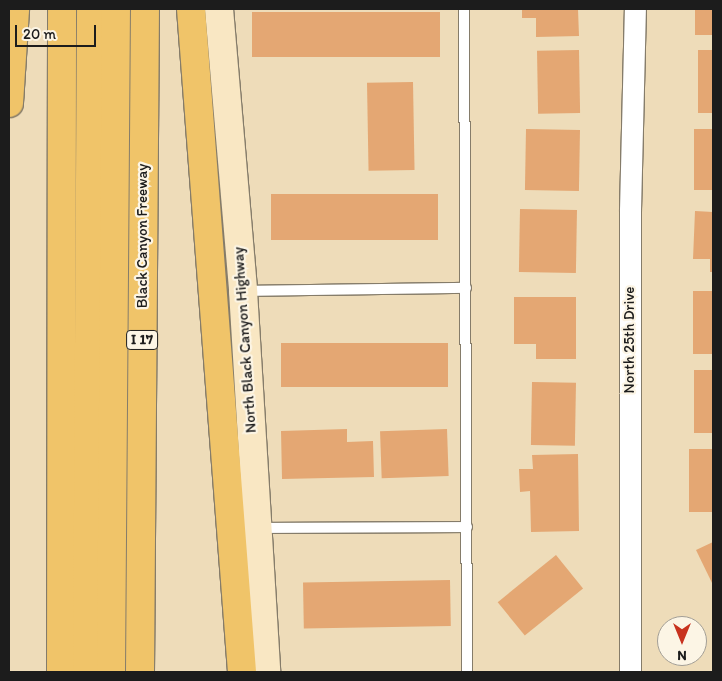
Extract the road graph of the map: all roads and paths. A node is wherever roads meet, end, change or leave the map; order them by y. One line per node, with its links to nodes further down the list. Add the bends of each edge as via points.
1 (15, 9): 10 (highway)
2 (62, 9): 15 (highway)
3 (91, 9): 16 (highway)
4 (116, 9): 17 (highway)
5 (144, 9): 18 (highway, Black Canyon Freeway / I 17)
6 (192, 9): 19 (highway)
7 (219, 9): 12 (main road, North Black Canyon Highway)
8 (464, 9): 11 (lane)
9 (635, 9): 22 (street, North 25th Drive, via 630,210)
10 (9, 103)
11 (466, 288): 12 (lane); 13 (lane)
12 (243, 291): 14 (main road, North Black Canyon Highway)
13 (467, 527): 14 (lane); 21 (lane)
14 (257, 528): 20 (main road, North Black Canyon Highway)
15 (61, 672)
16 (87, 672)
17 (111, 672)
18 (140, 672)
19 (242, 672)
20 (266, 672)
21 (468, 672)
22 (630, 672)

